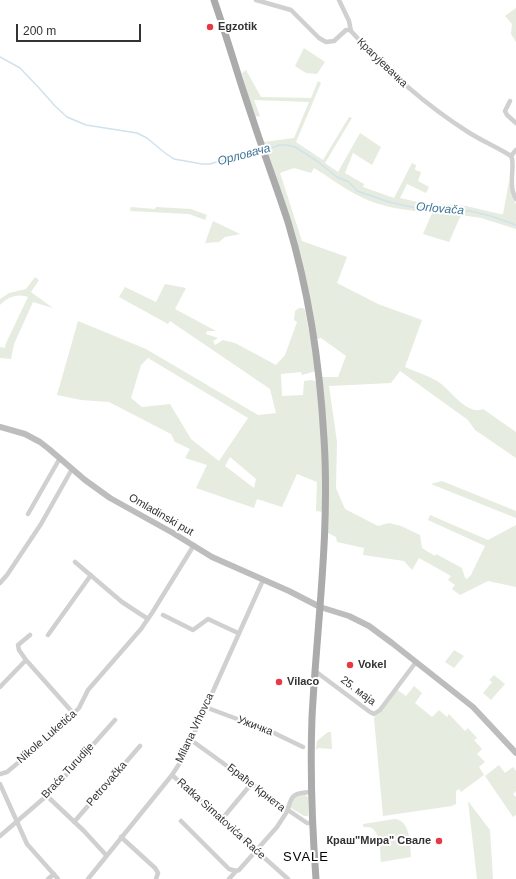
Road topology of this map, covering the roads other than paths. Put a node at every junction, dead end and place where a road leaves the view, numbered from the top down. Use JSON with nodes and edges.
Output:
{"nodes":[{"id":1,"x":214,"y":0,"type":"edge"},
{"id":2,"x":256,"y":0,"type":"edge"},
{"id":3,"x":338,"y":0,"type":"edge"},
{"id":4,"x":351,"y":31,"type":"junction"},
{"id":5,"x":510,"y":101,"type":"dead end"},
{"id":6,"x":516,"y":123,"type":"edge"},
{"id":7,"x":516,"y":150,"type":"edge"},
{"id":8,"x":511,"y":156,"type":"junction"},
{"id":9,"x":516,"y":200,"type":"edge"},
{"id":10,"x":0,"y":427,"type":"edge"},
{"id":11,"x":60,"y":458,"type":"junction"},
{"id":12,"x":72,"y":469,"type":"junction"},
{"id":13,"x":28,"y":514,"type":"dead end"},
{"id":14,"x":194,"y":545,"type":"junction"},
{"id":15,"x":75,"y":562,"type":"dead end"},
{"id":16,"x":91,"y":575,"type":"junction"},
{"id":17,"x":263,"y":580,"type":"junction"},
{"id":18,"x":0,"y":583,"type":"edge"},
{"id":19,"x":320,"y":607,"type":"junction"},
{"id":20,"x":163,"y":615,"type":"dead end"},
{"id":21,"x":148,"y":620,"type":"junction"},
{"id":22,"x":238,"y":633,"type":"junction"},
{"id":23,"x":30,"y":635,"type":"dead end"},
{"id":24,"x":48,"y":635,"type":"dead end"},
{"id":25,"x":26,"y":660,"type":"junction"},
{"id":26,"x":416,"y":662,"type":"junction"},
{"id":27,"x":315,"y":671,"type":"junction"},
{"id":28,"x":0,"y":687,"type":"edge"},
{"id":29,"x":205,"y":707,"type":"junction"},
{"id":30,"x":74,"y":714,"type":"junction"},
{"id":31,"x":114,"y":720,"type":"dead end"},
{"id":32,"x":191,"y":740,"type":"junction"},
{"id":33,"x":140,"y":746,"type":"dead end"},
{"id":34,"x":303,"y":747,"type":"dead end"},
{"id":35,"x":516,"y":753,"type":"edge"},
{"id":36,"x":0,"y":774,"type":"edge"},
{"id":37,"x":172,"y":775,"type":"junction"},
{"id":38,"x":252,"y":783,"type":"junction"},
{"id":39,"x":0,"y":784,"type":"edge"},
{"id":40,"x":312,"y":792,"type":"junction"},
{"id":41,"x":47,"y":796,"type":"junction"},
{"id":42,"x":288,"y":810,"type":"junction"},
{"id":43,"x":222,"y":820,"type":"junction"},
{"id":44,"x":181,"y":821,"type":"dead end"},
{"id":45,"x":16,"y":822,"type":"junction"},
{"id":46,"x":74,"y":822,"type":"junction"},
{"id":47,"x":313,"y":823,"type":"junction"},
{"id":48,"x":0,"y":836,"type":"edge"},
{"id":49,"x":121,"y":837,"type":"junction"},
{"id":50,"x":256,"y":851,"type":"junction"},
{"id":51,"x":106,"y":855,"type":"junction"},
{"id":52,"x":236,"y":871,"type":"junction"},
{"id":53,"x":54,"y":874,"type":"junction"},
{"id":54,"x":286,"y":878,"type":"edge"},
{"id":55,"x":48,"y":879,"type":"edge"},
{"id":56,"x":58,"y":879,"type":"edge"},
{"id":57,"x":88,"y":879,"type":"edge"},
{"id":58,"x":156,"y":879,"type":"edge"},
{"id":59,"x":229,"y":879,"type":"edge"},
{"id":60,"x":316,"y":879,"type":"edge"}],
"edges":[{"from":1,"to":19,"type":"main road"},
{"from":2,"to":4,"type":"street","name":"Крагујевачка"},
{"from":3,"to":4,"type":"street"},
{"from":4,"to":8,"type":"street","name":"Крагујевачка"},
{"from":5,"to":6,"type":"street"},
{"from":7,"to":8,"type":"street"},
{"from":8,"to":9,"type":"street"},
{"from":10,"to":11,"type":"street","name":"Omladinski put"},
{"from":11,"to":12,"type":"street","name":"Omladinski put"},
{"from":11,"to":13,"type":"street"},
{"from":12,"to":14,"type":"street","name":"Omladinski put"},
{"from":12,"to":18,"type":"street"},
{"from":14,"to":17,"type":"street","name":"Omladinski put"},
{"from":14,"to":21,"type":"street","name":"Nikole Luketića"},
{"from":15,"to":16,"type":"street"},
{"from":16,"to":21,"type":"street"},
{"from":16,"to":24,"type":"street"},
{"from":17,"to":19,"type":"street","name":"Omladinski put"},
{"from":17,"to":22,"type":"street","name":"Milana Vrhovca"},
{"from":19,"to":26,"type":"street"},
{"from":19,"to":27,"type":"main road"},
{"from":20,"to":22,"type":"street"},
{"from":21,"to":30,"type":"street","name":"Nikole Luketića"},
{"from":22,"to":29,"type":"street","name":"Milana Vrhovca"},
{"from":23,"to":25,"type":"street"},
{"from":25,"to":28,"type":"street"},
{"from":25,"to":30,"type":"street"},
{"from":26,"to":27,"type":"street","name":"25. маја"},
{"from":26,"to":35,"type":"street"},
{"from":27,"to":40,"type":"main road"},
{"from":29,"to":32,"type":"street","name":"Milana Vrhovca"},
{"from":29,"to":34,"type":"street","name":"Ужичка"},
{"from":30,"to":36,"type":"street","name":"Nikole Luketića"},
{"from":31,"to":41,"type":"street","name":"Braće Turudije"},
{"from":32,"to":37,"type":"street","name":"Milana Vrhovca"},
{"from":32,"to":38,"type":"street","name":"Браће Крнета"},
{"from":33,"to":46,"type":"street","name":"Petrovačka"},
{"from":37,"to":43,"type":"street","name":"Ratka Simatovića Raće"},
{"from":37,"to":49,"type":"street","name":"Milana Vrhovca"},
{"from":38,"to":42,"type":"street","name":"Браће Крнета"},
{"from":38,"to":43,"type":"street"},
{"from":39,"to":45,"type":"street"},
{"from":40,"to":42,"type":"street"},
{"from":40,"to":47,"type":"main road"},
{"from":41,"to":45,"type":"street","name":"Braće Turudije"},
{"from":41,"to":46,"type":"street"},
{"from":42,"to":47,"type":"street"},
{"from":42,"to":50,"type":"street","name":"Браће Крнета"},
{"from":43,"to":50,"type":"street","name":"Ratka Simatovića Raće"},
{"from":44,"to":52,"type":"street"},
{"from":45,"to":48,"type":"street","name":"Braće Turudije"},
{"from":45,"to":53,"type":"street"},
{"from":46,"to":51,"type":"street"},
{"from":47,"to":60,"type":"main road"},
{"from":49,"to":51,"type":"street","name":"Milana Vrhovca"},
{"from":49,"to":58,"type":"street"},
{"from":50,"to":52,"type":"street","name":"Браће Крнета"},
{"from":50,"to":54,"type":"street","name":"Ratka Simatovića Raće"},
{"from":51,"to":57,"type":"street","name":"Milana Vrhovca"},
{"from":52,"to":59,"type":"street","name":"Браће Крнета"},
{"from":53,"to":55,"type":"street"},
{"from":53,"to":56,"type":"street"}]}
